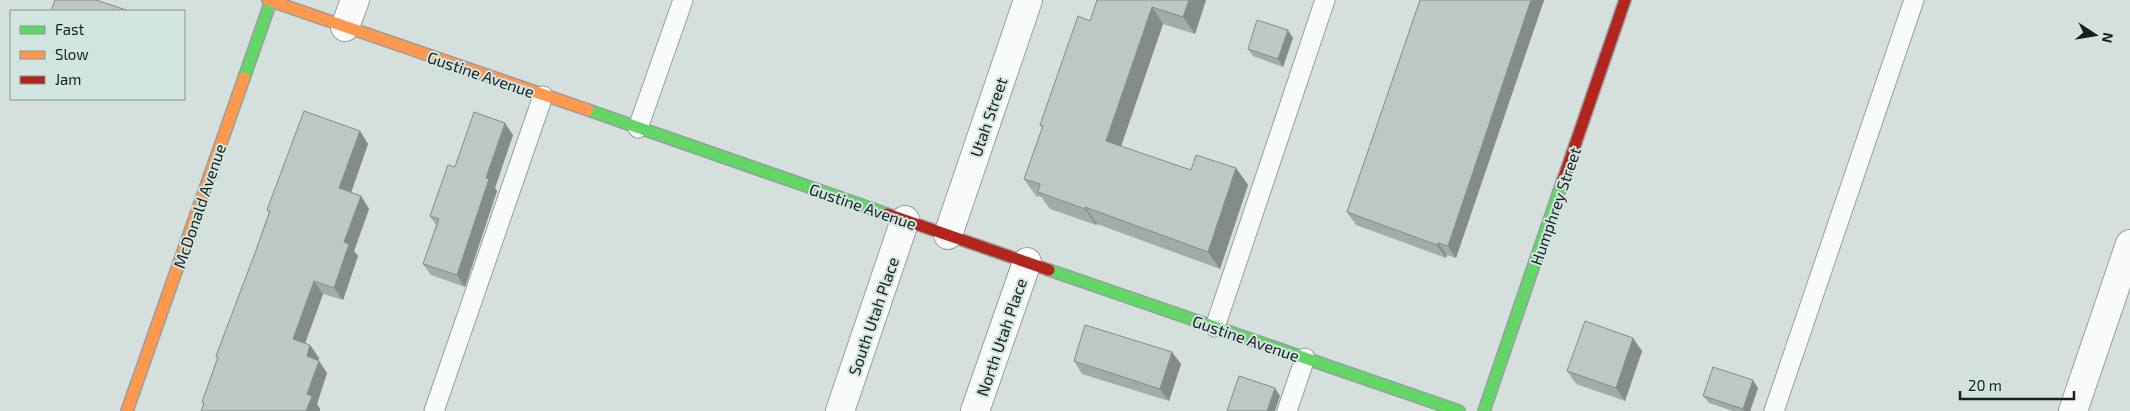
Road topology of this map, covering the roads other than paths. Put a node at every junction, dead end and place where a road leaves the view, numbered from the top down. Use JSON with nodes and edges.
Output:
{"nodes":[{"id":1,"x":355,"y":0,"type":"edge"},
{"id":2,"x":683,"y":0,"type":"edge"},
{"id":3,"x":1028,"y":0,"type":"edge"},
{"id":4,"x":1324,"y":0,"type":"edge"},
{"id":5,"x":1625,"y":0,"type":"edge"},
{"id":6,"x":1914,"y":0,"type":"edge"},
{"id":7,"x":270,"y":1,"type":"edge"},
{"id":8,"x":345,"y":27,"type":"junction"},
{"id":9,"x":543,"y":96,"type":"junction"},
{"id":10,"x":638,"y":128,"type":"junction"},
{"id":11,"x":905,"y":220,"type":"junction"},
{"id":12,"x":948,"y":235,"type":"junction"},
{"id":13,"x":2130,"y":244,"type":"edge"},
{"id":14,"x":1027,"y":262,"type":"junction"},
{"id":15,"x":1215,"y":327,"type":"junction"},
{"id":16,"x":1305,"y":358,"type":"junction"},
{"id":17,"x":127,"y":411,"type":"edge"},
{"id":18,"x":434,"y":411,"type":"edge"},
{"id":19,"x":840,"y":411,"type":"edge"},
{"id":20,"x":975,"y":411,"type":"edge"},
{"id":21,"x":1287,"y":411,"type":"edge"},
{"id":22,"x":1459,"y":411,"type":"edge"},
{"id":23,"x":1484,"y":411,"type":"edge"},
{"id":24,"x":1774,"y":411,"type":"edge"},
{"id":25,"x":2073,"y":411,"type":"edge"}],
"edges":[{"from":1,"to":8,"type":"street"},
{"from":2,"to":10,"type":"lane"},
{"from":3,"to":12,"type":"street","name":"Utah Street"},
{"from":4,"to":15,"type":"lane"},
{"from":5,"to":23,"type":"street","name":"Humphrey Street"},
{"from":6,"to":24,"type":"lane"},
{"from":7,"to":8,"type":"street","name":"Gustine Avenue"},
{"from":7,"to":17,"type":"street","name":"McDonald Avenue"},
{"from":8,"to":9,"type":"street","name":"Gustine Avenue"},
{"from":9,"to":10,"type":"street","name":"Gustine Avenue"},
{"from":9,"to":18,"type":"lane"},
{"from":10,"to":11,"type":"street","name":"Gustine Avenue"},
{"from":11,"to":12,"type":"street","name":"Gustine Avenue"},
{"from":11,"to":19,"type":"street","name":"South Utah Place"},
{"from":12,"to":14,"type":"street","name":"Gustine Avenue"},
{"from":13,"to":25,"type":"street"},
{"from":14,"to":15,"type":"street","name":"Gustine Avenue"},
{"from":14,"to":20,"type":"street","name":"North Utah Place"},
{"from":15,"to":16,"type":"street","name":"Gustine Avenue"},
{"from":16,"to":21,"type":"lane"},
{"from":16,"to":22,"type":"street","name":"Gustine Avenue"}]}
